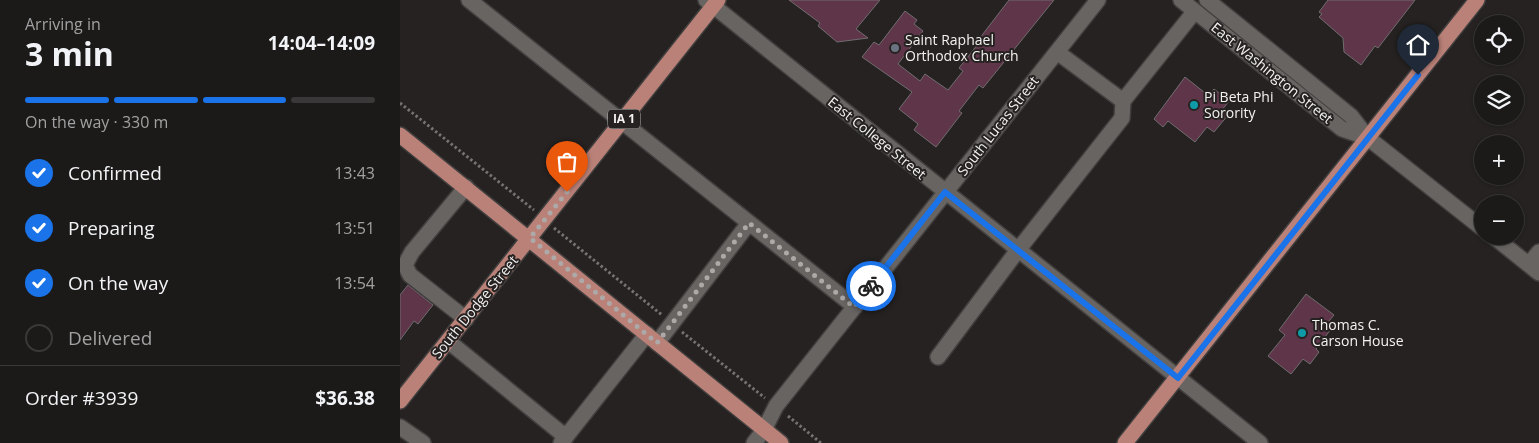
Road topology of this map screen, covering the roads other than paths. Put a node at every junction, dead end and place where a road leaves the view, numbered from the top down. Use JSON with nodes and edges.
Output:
{"nodes":[{"id":1,"x":469,"y":0,"type":"edge"},
{"id":2,"x":1098,"y":0,"type":"edge"},
{"id":3,"x":1181,"y":0,"type":"edge"},
{"id":4,"x":1206,"y":0,"type":"edge"},
{"id":5,"x":1477,"y":0,"type":"edge"},
{"id":6,"x":712,"y":2,"type":"edge"},
{"id":7,"x":1195,"y":12,"type":"junction"},
{"id":8,"x":1057,"y":52,"type":"junction"},
{"id":9,"x":1123,"y":101,"type":"junction"},
{"id":10,"x":622,"y":122,"type":"junction"},
{"id":11,"x":400,"y":135,"type":"edge"},
{"id":12,"x":1368,"y":138,"type":"junction"},
{"id":13,"x":466,"y":187,"type":"junction"},
{"id":14,"x":945,"y":192,"type":"junction"},
{"id":15,"x":1474,"y":222,"type":"edge"},
{"id":16,"x":749,"y":223,"type":"junction"},
{"id":17,"x":530,"y":238,"type":"junction"},
{"id":18,"x":1505,"y":245,"type":"edge"},
{"id":19,"x":1018,"y":250,"type":"junction"},
{"id":20,"x":1539,"y":252,"type":"edge"},
{"id":21,"x":1534,"y":268,"type":"edge"},
{"id":22,"x":854,"y":307,"type":"junction"},
{"id":23,"x":466,"y":319,"type":"junction"},
{"id":24,"x":652,"y":338,"type":"junction"},
{"id":25,"x":448,"y":341,"type":"junction"},
{"id":26,"x":938,"y":357,"type":"dead end"},
{"id":27,"x":1178,"y":378,"type":"junction"},
{"id":28,"x":400,"y":401,"type":"edge"},
{"id":29,"x":400,"y":427,"type":"edge"},
{"id":30,"x":764,"y":430,"type":"junction"},
{"id":31,"x":564,"y":440,"type":"edge"},
{"id":32,"x":422,"y":443,"type":"edge"},
{"id":33,"x":754,"y":443,"type":"edge"},
{"id":34,"x":781,"y":443,"type":"edge"},
{"id":35,"x":1126,"y":443,"type":"edge"},
{"id":36,"x":1260,"y":443,"type":"edge"}],
"edges":[{"from":1,"to":10,"type":"street"},
{"from":2,"to":8,"type":"street","name":"South Lucas Street"},
{"from":3,"to":7,"type":"street","name":"East Washington Street"},
{"from":4,"to":12,"type":"street","name":"East Washington Street"},
{"from":5,"to":12,"type":"main road"},
{"from":6,"to":10,"type":"main road","name":"South Dodge Street","number":"IA 1"},
{"from":6,"to":14,"type":"street","name":"East College Street"},
{"from":7,"to":9,"type":"street"},
{"from":7,"to":12,"type":"street","name":"East Washington Street"},
{"from":8,"to":9,"type":"street"},
{"from":8,"to":14,"type":"street","name":"South Lucas Street"},
{"from":9,"to":19,"type":"street"},
{"from":10,"to":16,"type":"street"},
{"from":10,"to":17,"type":"main road","name":"South Dodge Street","number":"IA 1"},
{"from":11,"to":13,"type":"main road"},
{"from":12,"to":15,"type":"street","name":"East Washington Street"},
{"from":12,"to":27,"type":"main road"},
{"from":13,"to":17,"type":"main road"},
{"from":13,"to":23,"type":"street"},
{"from":14,"to":19,"type":"street","name":"East College Street"},
{"from":14,"to":22,"type":"street","name":"South Lucas Street"},
{"from":16,"to":22,"type":"street"},
{"from":16,"to":24,"type":"street"},
{"from":17,"to":23,"type":"main road","name":"South Dodge Street"},
{"from":17,"to":24,"type":"main road"},
{"from":18,"to":21,"type":"street"},
{"from":19,"to":26,"type":"street"},
{"from":19,"to":27,"type":"street","name":"East College Street"},
{"from":20,"to":21,"type":"street"},
{"from":22,"to":30,"type":"street","name":"South Lucas Street"},
{"from":23,"to":25,"type":"main road","name":"South Dodge Street"},
{"from":24,"to":30,"type":"main road"},
{"from":24,"to":31,"type":"street"},
{"from":25,"to":28,"type":"main road","name":"South Dodge Street"},
{"from":25,"to":31,"type":"street"},
{"from":27,"to":35,"type":"main road"},
{"from":27,"to":36,"type":"street","name":"East College Street"},
{"from":29,"to":32,"type":"street"},
{"from":30,"to":33,"type":"street","name":"South Lucas Street"},
{"from":30,"to":34,"type":"main road"}]}
